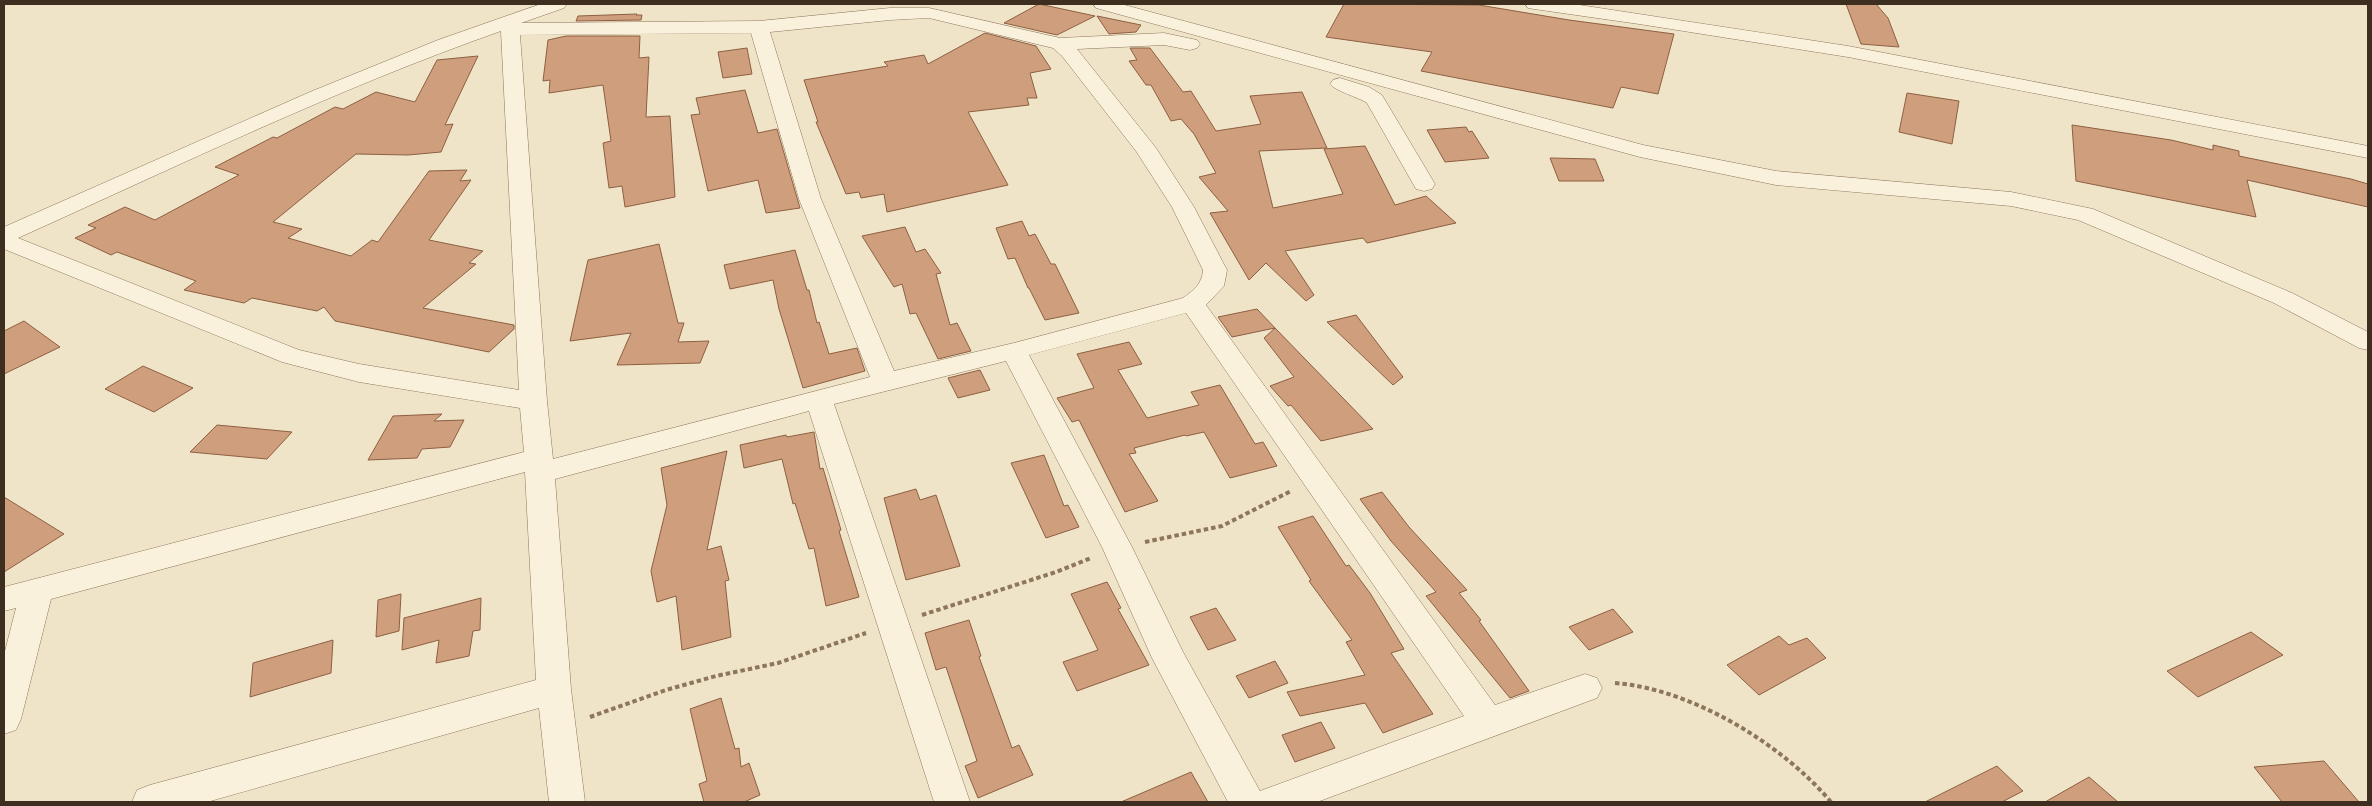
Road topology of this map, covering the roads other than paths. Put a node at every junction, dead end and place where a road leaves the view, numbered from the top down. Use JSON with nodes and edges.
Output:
{"nodes":[{"id":1,"x":558,"y":4,"type":"edge"},
{"id":2,"x":1102,"y":4,"type":"edge"},
{"id":3,"x":1544,"y":4,"type":"edge"},
{"id":4,"x":509,"y":26,"type":"junction"},
{"id":5,"x":759,"y":27,"type":"junction"},
{"id":6,"x":1060,"y":44,"type":"junction"},
{"id":7,"x":2368,"y":152,"type":"edge"},
{"id":8,"x":1424,"y":184,"type":"dead end"},
{"id":9,"x":4,"y":236,"type":"edge"},
{"id":10,"x":4,"y":241,"type":"edge"},
{"id":11,"x":1192,"y":303,"type":"junction"},
{"id":12,"x":2368,"y":342,"type":"edge"},
{"id":13,"x":1014,"y":351,"type":"junction"},
{"id":14,"x":885,"y":382,"type":"junction"},
{"id":15,"x":819,"y":400,"type":"junction"},
{"id":16,"x":533,"y":401,"type":"junction"},
{"id":17,"x":540,"y":466,"type":"junction"},
{"id":18,"x":37,"y":590,"type":"junction"},
{"id":19,"x":4,"y":599,"type":"edge"},
{"id":20,"x":1585,"y":688,"type":"road end"},
{"id":21,"x":554,"y":689,"type":"junction"},
{"id":22,"x":4,"y":719,"type":"edge"},
{"id":23,"x":1488,"y":722,"type":"junction"},
{"id":24,"x":150,"y":802,"type":"edge"},
{"id":25,"x":567,"y":802,"type":"edge"},
{"id":26,"x":952,"y":802,"type":"edge"},
{"id":27,"x":1247,"y":802,"type":"edge"},
{"id":28,"x":1274,"y":802,"type":"edge"}],
"edges":[{"from":1,"to":4,"type":"street"},
{"from":2,"to":12,"type":"street"},
{"from":3,"to":7,"type":"street"},
{"from":4,"to":5,"type":"street"},
{"from":4,"to":9,"type":"street"},
{"from":4,"to":16,"type":"street"},
{"from":5,"to":6,"type":"street"},
{"from":5,"to":14,"type":"street"},
{"from":6,"to":8,"type":"street"},
{"from":6,"to":11,"type":"street"},
{"from":10,"to":16,"type":"street"},
{"from":11,"to":13,"type":"street"},
{"from":11,"to":23,"type":"street"},
{"from":13,"to":14,"type":"street"},
{"from":13,"to":27,"type":"street"},
{"from":14,"to":15,"type":"street"},
{"from":15,"to":17,"type":"street"},
{"from":15,"to":26,"type":"street"},
{"from":16,"to":17,"type":"street"},
{"from":17,"to":18,"type":"street"},
{"from":17,"to":21,"type":"street"},
{"from":18,"to":19,"type":"street"},
{"from":18,"to":22,"type":"street"},
{"from":20,"to":23,"type":"street"},
{"from":21,"to":24,"type":"street"},
{"from":21,"to":25,"type":"street"},
{"from":23,"to":28,"type":"street"}]}
